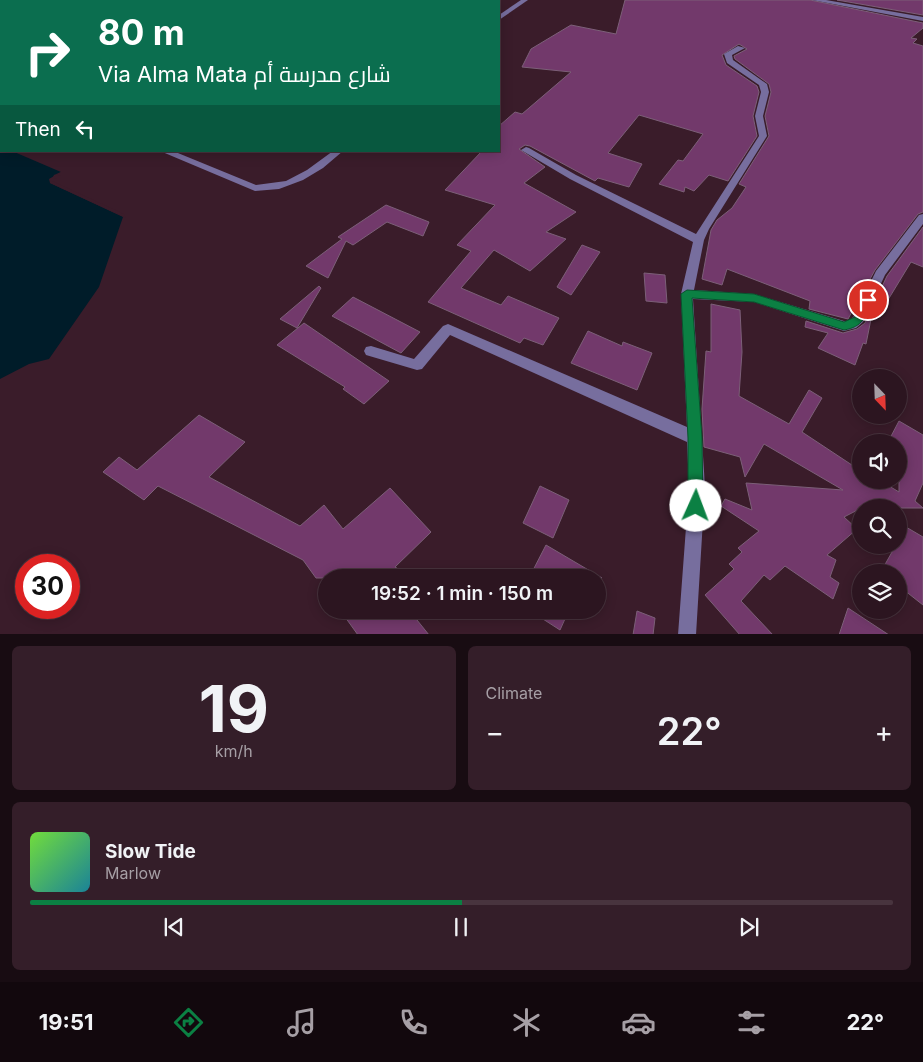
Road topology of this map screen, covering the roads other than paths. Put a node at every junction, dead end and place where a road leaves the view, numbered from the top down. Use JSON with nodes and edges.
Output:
{"nodes":[{"id":1,"x":525,"y":0,"type":"edge"},
{"id":2,"x":815,"y":0,"type":"edge"},
{"id":3,"x":500,"y":17,"type":"edge"},
{"id":4,"x":923,"y":19,"type":"edge"},
{"id":5,"x":741,"y":48,"type":"dead end"},
{"id":6,"x":526,"y":150,"type":"dead end"},
{"id":7,"x":166,"y":152,"type":"edge"},
{"id":8,"x":338,"y":152,"type":"edge"},
{"id":9,"x":923,"y":217,"type":"edge"},
{"id":10,"x":699,"y":240,"type":"junction"},
{"id":11,"x":687,"y":294,"type":"junction"},
{"id":12,"x":371,"y":351,"type":"dead end"},
{"id":13,"x":695,"y":438,"type":"junction"},
{"id":14,"x":687,"y":634,"type":"edge"}],
"edges":[{"from":1,"to":3,"type":"street"},
{"from":2,"to":4,"type":"street"},
{"from":5,"to":10,"type":"street"},
{"from":6,"to":10,"type":"street"},
{"from":7,"to":8,"type":"street"},
{"from":9,"to":11,"type":"street"},
{"from":10,"to":11,"type":"street"},
{"from":11,"to":13,"type":"street"},
{"from":12,"to":13,"type":"street"},
{"from":13,"to":14,"type":"street"}]}
